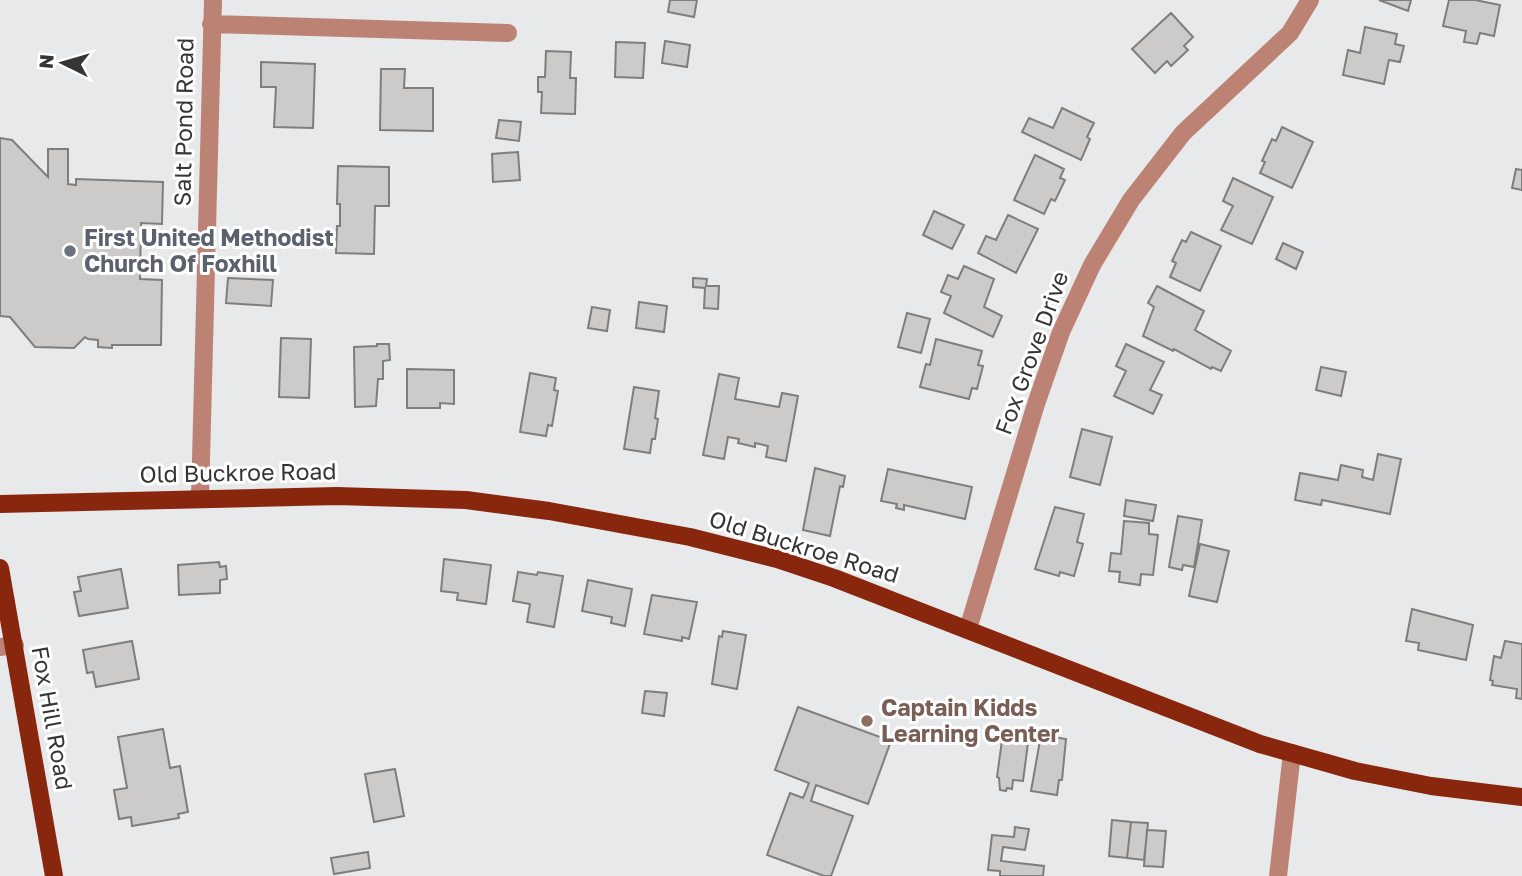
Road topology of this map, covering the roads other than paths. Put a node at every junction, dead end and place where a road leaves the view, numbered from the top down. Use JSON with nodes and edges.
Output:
{"nodes":[{"id":1,"x":213,"y":0,"type":"edge"},
{"id":2,"x":1310,"y":0,"type":"edge"},
{"id":3,"x":211,"y":24,"type":"junction"},
{"id":4,"x":508,"y":33,"type":"dead end"},
{"id":5,"x":200,"y":498,"type":"junction"},
{"id":6,"x":0,"y":504,"type":"edge"},
{"id":7,"x":0,"y":568,"type":"edge"},
{"id":8,"x":968,"y":629,"type":"junction"},
{"id":9,"x":7,"y":646,"type":"edge"},
{"id":10,"x":1292,"y":753,"type":"junction"},
{"id":11,"x":1522,"y":797,"type":"edge"},
{"id":12,"x":54,"y":876,"type":"edge"},
{"id":13,"x":1278,"y":876,"type":"edge"}],
"edges":[{"from":1,"to":3,"type":"street","name":"Salt Pond Road"},
{"from":2,"to":8,"type":"street","name":"Fox Grove Drive"},
{"from":3,"to":4,"type":"street"},
{"from":3,"to":5,"type":"street","name":"Salt Pond Road"},
{"from":5,"to":6,"type":"main road","name":"Old Buckroe Road"},
{"from":5,"to":8,"type":"main road","name":"Old Buckroe Road"},
{"from":7,"to":9,"type":"main road","name":"Fox Hill Road"},
{"from":8,"to":10,"type":"main road","name":"Old Buckroe Road"},
{"from":9,"to":12,"type":"main road","name":"Fox Hill Road"},
{"from":10,"to":11,"type":"main road","name":"Old Buckroe Road"},
{"from":10,"to":13,"type":"street"}]}
